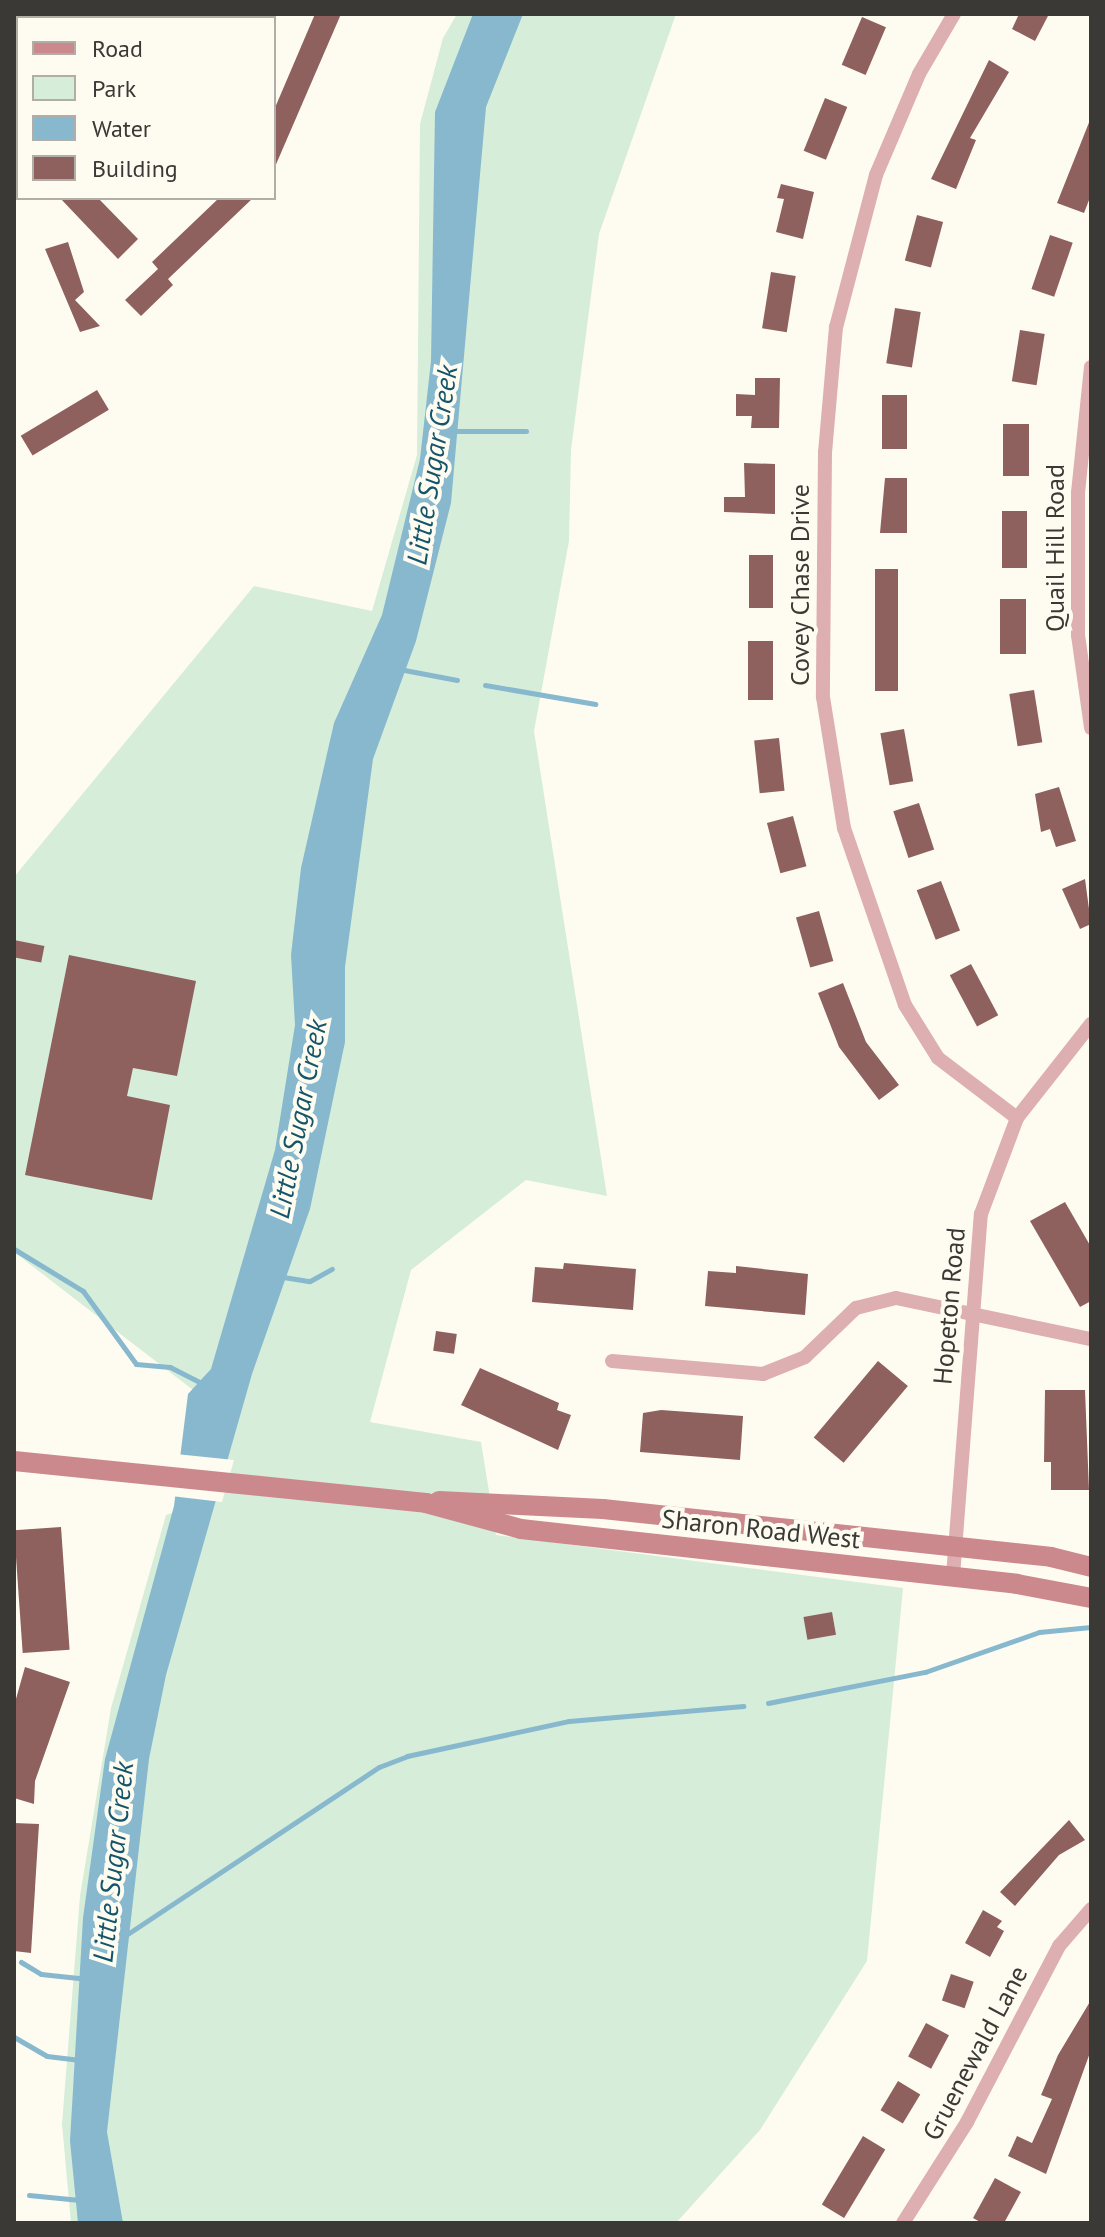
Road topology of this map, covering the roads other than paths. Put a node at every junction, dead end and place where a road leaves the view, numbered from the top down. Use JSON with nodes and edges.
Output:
{"nodes":[{"id":1,"x":954,"y":14,"type":"edge"},
{"id":2,"x":1091,"y":367,"type":"edge"},
{"id":3,"x":1091,"y":728,"type":"edge"},
{"id":4,"x":1091,"y":1024,"type":"edge"},
{"id":5,"x":1017,"y":1118,"type":"junction"},
{"id":6,"x":969,"y":1311,"type":"junction"},
{"id":7,"x":1091,"y":1339,"type":"edge"},
{"id":8,"x":612,"y":1361,"type":"dead end"},
{"id":9,"x":14,"y":1461,"type":"edge"},
{"id":10,"x":426,"y":1503,"type":"junction"},
{"id":11,"x":957,"y":1547,"type":"junction"},
{"id":12,"x":1091,"y":1567,"type":"edge"},
{"id":13,"x":953,"y":1576,"type":"junction"},
{"id":14,"x":1091,"y":1598,"type":"edge"},
{"id":15,"x":1091,"y":1909,"type":"edge"},
{"id":16,"x":903,"y":2223,"type":"edge"}],
"edges":[{"from":1,"to":5,"type":"street","name":"Covey Chase Drive"},
{"from":2,"to":3,"type":"street","name":"Quail Hill Road"},
{"from":4,"to":5,"type":"street","name":"Hopeton Road"},
{"from":5,"to":6,"type":"street","name":"Hopeton Road"},
{"from":6,"to":7,"type":"street"},
{"from":6,"to":8,"type":"street"},
{"from":6,"to":11,"type":"street","name":"Hopeton Road"},
{"from":9,"to":10,"type":"main road","name":"Sharon Road West"},
{"from":10,"to":11,"type":"main road","name":"Sharon Road West"},
{"from":10,"to":13,"type":"main road","name":"Sharon Road West"},
{"from":11,"to":12,"type":"main road","name":"Sharon Road West"},
{"from":11,"to":13,"type":"street","name":"Hopeton Road"},
{"from":13,"to":14,"type":"main road","name":"Sharon Road West"},
{"from":15,"to":16,"type":"street","name":"Gruenewald Lane"}]}
